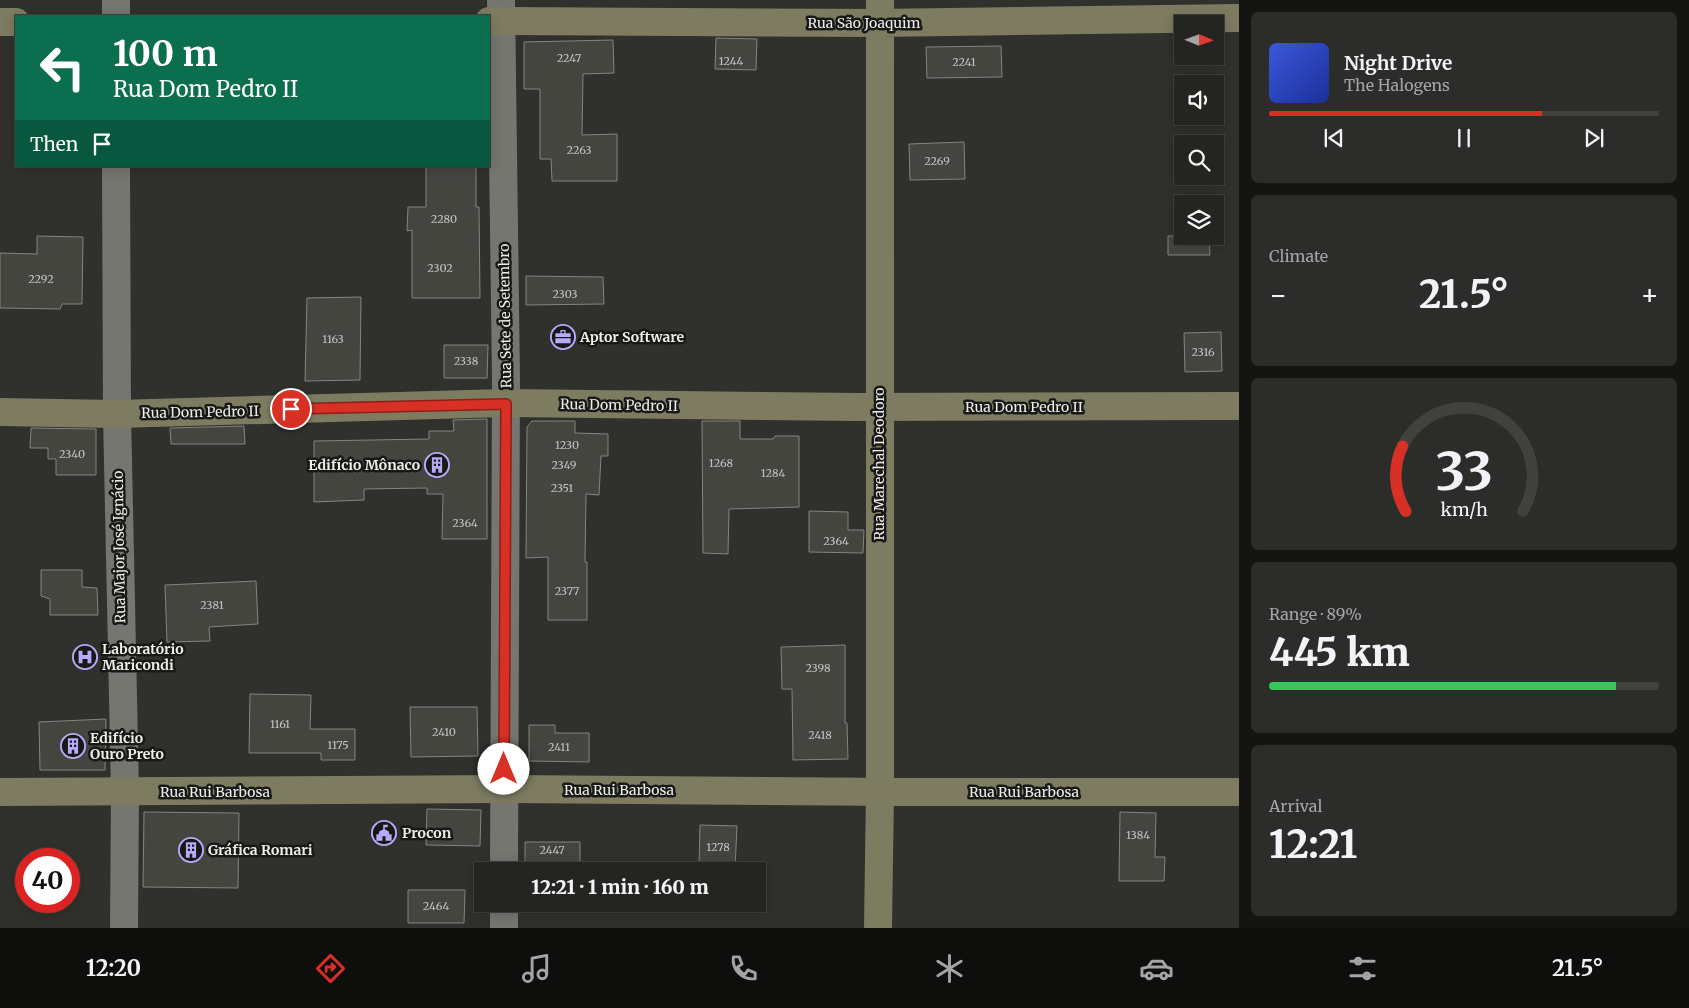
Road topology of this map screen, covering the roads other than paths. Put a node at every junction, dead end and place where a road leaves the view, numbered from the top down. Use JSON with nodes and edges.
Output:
{"nodes":[{"id":1,"x":116,"y":0,"type":"edge"},
{"id":2,"x":880,"y":12,"type":"edge"},
{"id":3,"x":497,"y":14,"type":"edge"},
{"id":4,"x":116,"y":15,"type":"edge"},
{"id":5,"x":1239,"y":18,"type":"edge"},
{"id":6,"x":0,"y":22,"type":"edge"},
{"id":7,"x":15,"y":22,"type":"edge"},
{"id":8,"x":116,"y":167,"type":"edge"},
{"id":9,"x":506,"y":404,"type":"junction"},
{"id":10,"x":1239,"y":406,"type":"edge"},
{"id":11,"x":879,"y":407,"type":"junction"},
{"id":12,"x":0,"y":412,"type":"edge"},
{"id":13,"x":117,"y":414,"type":"junction"},
{"id":14,"x":504,"y":789,"type":"junction"},
{"id":15,"x":0,"y":792,"type":"edge"},
{"id":16,"x":125,"y":792,"type":"junction"},
{"id":17,"x":880,"y":792,"type":"junction"},
{"id":18,"x":1239,"y":792,"type":"edge"},
{"id":19,"x":504,"y":862,"type":"edge"},
{"id":20,"x":504,"y":912,"type":"edge"},
{"id":21,"x":124,"y":928,"type":"edge"},
{"id":22,"x":504,"y":928,"type":"edge"},
{"id":23,"x":878,"y":928,"type":"edge"}],
"edges":[{"from":1,"to":4,"type":"street"},
{"from":2,"to":3,"type":"main road","name":"Rua São Joaquim"},
{"from":2,"to":5,"type":"main road","name":"Rua São Joaquim"},
{"from":2,"to":11,"type":"main road","name":"Rua Marechal Deodoro"},
{"from":3,"to":9,"type":"street","name":"Rua Sete de Setembro"},
{"from":6,"to":7,"type":"main road"},
{"from":8,"to":13,"type":"street","name":"Rua Major José Ignácio"},
{"from":9,"to":11,"type":"main road","name":"Rua Dom Pedro II"},
{"from":9,"to":13,"type":"main road","name":"Rua Dom Pedro II"},
{"from":9,"to":14,"type":"street","name":"Rua Sete de Setembro"},
{"from":10,"to":11,"type":"main road","name":"Rua Dom Pedro II"},
{"from":11,"to":17,"type":"main road","name":"Rua Marechal Deodoro"},
{"from":12,"to":13,"type":"main road","name":"Rua Dom Pedro II"},
{"from":13,"to":16,"type":"street","name":"Rua Major José Ignácio"},
{"from":14,"to":16,"type":"main road","name":"Rua Rui Barbosa"},
{"from":14,"to":17,"type":"main road","name":"Rua Rui Barbosa"},
{"from":14,"to":19,"type":"street","name":"Rua Sete de Setembro"},
{"from":15,"to":16,"type":"main road","name":"Rua Rui Barbosa"},
{"from":16,"to":21,"type":"street","name":"Rua Major José Ignácio"},
{"from":17,"to":18,"type":"main road","name":"Rua Rui Barbosa"},
{"from":17,"to":23,"type":"main road","name":"Rua Marechal Deodoro"},
{"from":20,"to":22,"type":"street"}]}
